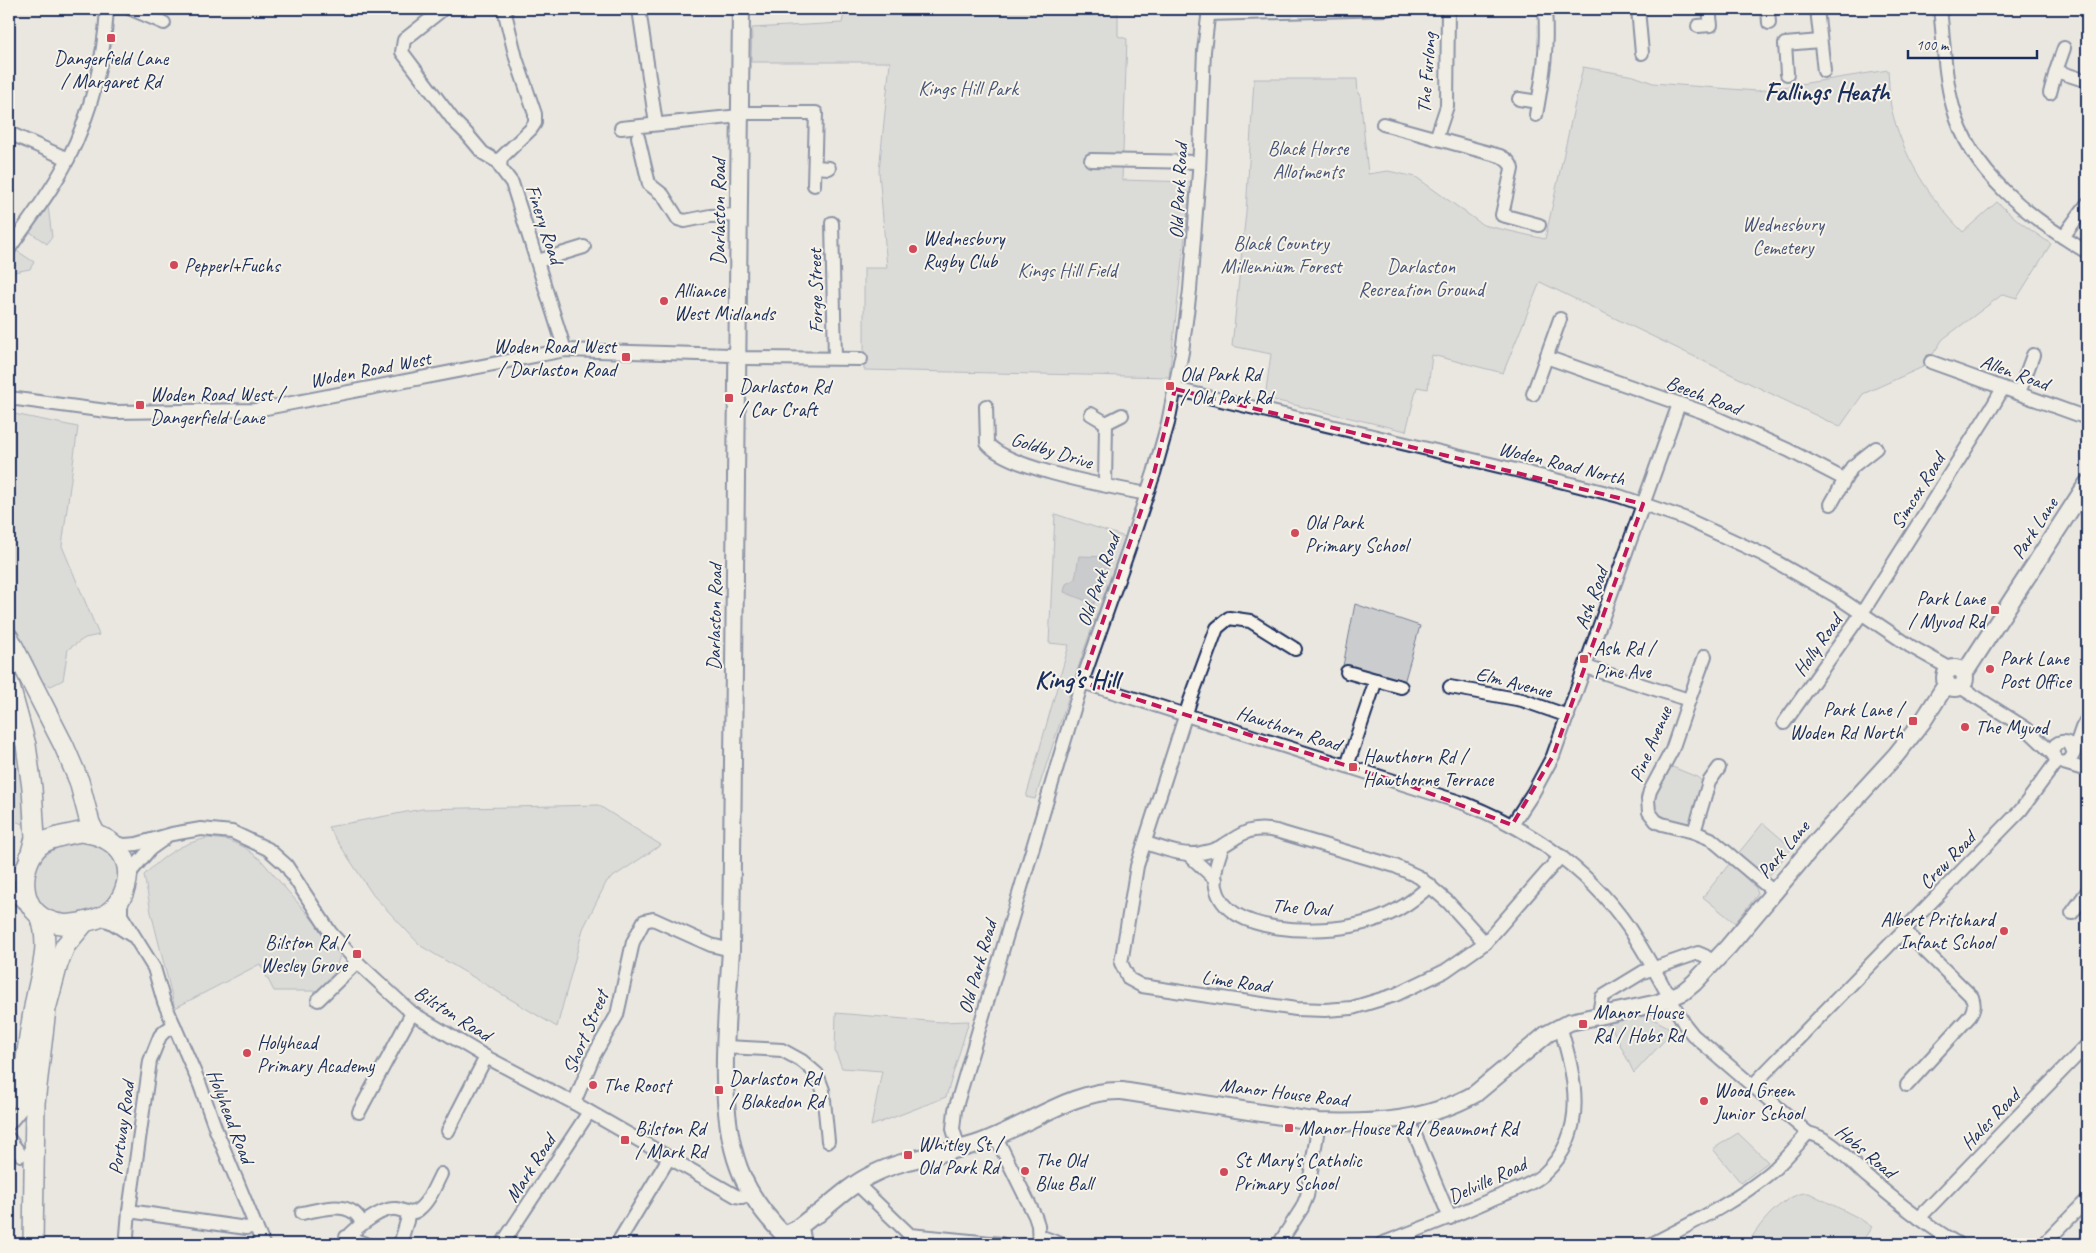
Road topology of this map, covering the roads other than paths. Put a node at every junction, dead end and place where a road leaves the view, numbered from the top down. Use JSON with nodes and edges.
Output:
{"nodes":[{"id":1,"x":107,"y":9,"type":"edge"},
{"id":2,"x":131,"y":9,"type":"edge"},
{"id":3,"x":444,"y":9,"type":"edge"},
{"id":4,"x":504,"y":9,"type":"edge"},
{"id":5,"x":639,"y":9,"type":"edge"},
{"id":6,"x":741,"y":9,"type":"edge"},
{"id":7,"x":1388,"y":9,"type":"edge"},
{"id":8,"x":1448,"y":9,"type":"edge"},
{"id":9,"x":1545,"y":9,"type":"edge"},
{"id":10,"x":1638,"y":9,"type":"edge"},
{"id":11,"x":1708,"y":9,"type":"edge"},
{"id":12,"x":1768,"y":9,"type":"edge"},
{"id":13,"x":1817,"y":9,"type":"edge"},
{"id":14,"x":1940,"y":9,"type":"edge"},
{"id":15,"x":1209,"y":12,"type":"edge"},
{"id":16,"x":164,"y":22,"type":"dead end"},
{"id":17,"x":1769,"y":23,"type":"dead end"},
{"id":18,"x":1698,"y":26,"type":"dead end"},
{"id":19,"x":1820,"y":41,"type":"junction"},
{"id":20,"x":2064,"y":48,"type":"dead end"},
{"id":21,"x":1642,"y":53,"type":"dead end"},
{"id":22,"x":1824,"y":70,"type":"dead end"},
{"id":23,"x":2056,"y":71,"type":"junction"},
{"id":24,"x":1787,"y":74,"type":"dead end"},
{"id":25,"x":2087,"y":81,"type":"edge"},
{"id":26,"x":2050,"y":93,"type":"dead end"},
{"id":27,"x":1519,"y":98,"type":"dead end"},
{"id":28,"x":740,"y":116,"type":"junction"},
{"id":29,"x":656,"y":124,"type":"junction"},
{"id":30,"x":1383,"y":124,"type":"dead end"},
{"id":31,"x":621,"y":128,"type":"dead end"},
{"id":32,"x":9,"y":133,"type":"edge"},
{"id":33,"x":638,"y":137,"type":"dead end"},
{"id":34,"x":1436,"y":138,"type":"junction"},
{"id":35,"x":68,"y":159,"type":"junction"},
{"id":36,"x":1091,"y":160,"type":"dead end"},
{"id":37,"x":1199,"y":162,"type":"junction"},
{"id":38,"x":500,"y":163,"type":"junction"},
{"id":39,"x":815,"y":167,"type":"junction"},
{"id":40,"x":829,"y":168,"type":"dead end"},
{"id":41,"x":814,"y":186,"type":"dead end"},
{"id":42,"x":2087,"y":204,"type":"edge"},
{"id":43,"x":740,"y":215,"type":"junction"},
{"id":44,"x":832,"y":223,"type":"dead end"},
{"id":45,"x":1539,"y":225,"type":"dead end"},
{"id":46,"x":2063,"y":237,"type":"junction"},
{"id":47,"x":584,"y":247,"type":"dead end"},
{"id":48,"x":9,"y":249,"type":"edge"},
{"id":49,"x":2087,"y":252,"type":"edge"},
{"id":50,"x":538,"y":261,"type":"junction"},
{"id":51,"x":1560,"y":320,"type":"dead end"},
{"id":52,"x":565,"y":350,"type":"junction"},
{"id":53,"x":2033,"y":355,"type":"dead end"},
{"id":54,"x":738,"y":357,"type":"junction"},
{"id":55,"x":1546,"y":357,"type":"junction"},
{"id":56,"x":835,"y":358,"type":"junction"},
{"id":57,"x":861,"y":359,"type":"dead end"},
{"id":58,"x":1931,"y":362,"type":"dead end"},
{"id":59,"x":2003,"y":388,"type":"junction"},
{"id":60,"x":1176,"y":389,"type":"junction"},
{"id":61,"x":2019,"y":393,"type":"junction"},
{"id":62,"x":1533,"y":394,"type":"dead end"},
{"id":63,"x":9,"y":398,"type":"edge"},
{"id":64,"x":1679,"y":404,"type":"junction"},
{"id":65,"x":986,"y":406,"type":"dead end"},
{"id":66,"x":1092,"y":414,"type":"dead end"},
{"id":67,"x":1122,"y":415,"type":"dead end"},
{"id":68,"x":2087,"y":418,"type":"edge"},
{"id":69,"x":1106,"y":423,"type":"junction"},
{"id":70,"x":1876,"y":448,"type":"dead end"},
{"id":71,"x":1844,"y":479,"type":"junction"},
{"id":72,"x":2087,"y":484,"type":"edge"},
{"id":73,"x":1105,"y":485,"type":"junction"},
{"id":74,"x":1147,"y":494,"type":"junction"},
{"id":75,"x":1643,"y":504,"type":"junction"},
{"id":76,"x":1831,"y":504,"type":"dead end"},
{"id":77,"x":1862,"y":613,"type":"junction"},
{"id":78,"x":9,"y":638,"type":"edge"},
{"id":79,"x":1295,"y":649,"type":"dead end"},
{"id":80,"x":1705,"y":656,"type":"dead end"},
{"id":81,"x":1586,"y":667,"type":"junction"},
{"id":82,"x":1347,"y":672,"type":"dead end"},
{"id":83,"x":1956,"y":678,"type":"junction"},
{"id":84,"x":1376,"y":680,"type":"junction"},
{"id":85,"x":1082,"y":682,"type":"junction"},
{"id":86,"x":9,"y":683,"type":"edge"},
{"id":87,"x":1401,"y":687,"type":"dead end"},
{"id":88,"x":1450,"y":687,"type":"dead end"},
{"id":89,"x":1689,"y":700,"type":"junction"},
{"id":90,"x":1186,"y":714,"type":"junction"},
{"id":91,"x":1568,"y":716,"type":"junction"},
{"id":92,"x":1784,"y":723,"type":"dead end"},
{"id":93,"x":2084,"y":724,"type":"edge"},
{"id":94,"x":2063,"y":752,"type":"junction"},
{"id":95,"x":1347,"y":766,"type":"junction"},
{"id":96,"x":1719,"y":768,"type":"dead end"},
{"id":97,"x":2086,"y":769,"type":"edge"},
{"id":98,"x":1512,"y":825,"type":"junction"},
{"id":99,"x":1694,"y":832,"type":"junction"},
{"id":100,"x":172,"y":834,"type":"junction"},
{"id":101,"x":103,"y":838,"type":"junction"},
{"id":102,"x":1145,"y":843,"type":"junction"},
{"id":103,"x":1223,"y":845,"type":"junction"},
{"id":104,"x":1188,"y":854,"type":"junction"},
{"id":105,"x":1561,"y":856,"type":"junction"},
{"id":106,"x":28,"y":860,"type":"junction"},
{"id":107,"x":129,"y":874,"type":"junction"},
{"id":108,"x":9,"y":875,"type":"edge"},
{"id":109,"x":1216,"y":880,"type":"junction"},
{"id":110,"x":1430,"y":885,"type":"junction"},
{"id":111,"x":9,"y":892,"type":"edge"},
{"id":112,"x":1774,"y":892,"type":"junction"},
{"id":113,"x":2087,"y":892,"type":"edge"},
{"id":114,"x":121,"y":899,"type":"junction"},
{"id":115,"x":37,"y":913,"type":"junction"},
{"id":116,"x":2072,"y":913,"type":"dead end"},
{"id":117,"x":91,"y":920,"type":"junction"},
{"id":118,"x":1905,"y":931,"type":"junction"},
{"id":119,"x":1485,"y":943,"type":"junction"},
{"id":120,"x":140,"y":944,"type":"junction"},
{"id":121,"x":731,"y":950,"type":"junction"},
{"id":122,"x":357,"y":962,"type":"junction"},
{"id":123,"x":1714,"y":963,"type":"junction"},
{"id":124,"x":1653,"y":969,"type":"junction"},
{"id":125,"x":1670,"y":999,"type":"junction"},
{"id":126,"x":318,"y":1000,"type":"dead end"},
{"id":127,"x":412,"y":1012,"type":"junction"},
{"id":128,"x":1603,"y":1015,"type":"junction"},
{"id":129,"x":174,"y":1025,"type":"junction"},
{"id":130,"x":1560,"y":1026,"type":"junction"},
{"id":131,"x":2087,"y":1045,"type":"edge"},
{"id":132,"x":726,"y":1047,"type":"junction"},
{"id":133,"x":486,"y":1057,"type":"junction"},
{"id":134,"x":1907,"y":1084,"type":"dead end"},
{"id":135,"x":1752,"y":1086,"type":"junction"},
{"id":136,"x":574,"y":1103,"type":"junction"},
{"id":137,"x":22,"y":1108,"type":"junction"},
{"id":138,"x":359,"y":1112,"type":"dead end"},
{"id":139,"x":589,"y":1112,"type":"junction"},
{"id":140,"x":1408,"y":1118,"type":"junction"},
{"id":141,"x":1319,"y":1122,"type":"junction"},
{"id":142,"x":9,"y":1124,"type":"edge"},
{"id":143,"x":448,"y":1130,"type":"dead end"},
{"id":144,"x":1808,"y":1132,"type":"junction"},
{"id":145,"x":996,"y":1137,"type":"junction"},
{"id":146,"x":9,"y":1140,"type":"edge"},
{"id":147,"x":828,"y":1141,"type":"dead end"},
{"id":148,"x":959,"y":1149,"type":"junction"},
{"id":149,"x":20,"y":1155,"type":"junction"},
{"id":150,"x":669,"y":1158,"type":"junction"},
{"id":151,"x":441,"y":1174,"type":"dead end"},
{"id":152,"x":856,"y":1182,"type":"junction"},
{"id":153,"x":752,"y":1194,"type":"junction"},
{"id":154,"x":2087,"y":1200,"type":"edge"},
{"id":155,"x":129,"y":1211,"type":"junction"},
{"id":156,"x":302,"y":1213,"type":"dead end"},
{"id":157,"x":408,"y":1213,"type":"junction"},
{"id":158,"x":1450,"y":1218,"type":"junction"},
{"id":159,"x":1919,"y":1218,"type":"junction"},
{"id":160,"x":364,"y":1224,"type":"junction"},
{"id":161,"x":256,"y":1226,"type":"junction"},
{"id":162,"x":795,"y":1239,"type":"edge"},
{"id":163,"x":1039,"y":1240,"type":"edge"},
{"id":164,"x":344,"y":1241,"type":"edge"},
{"id":165,"x":1944,"y":1241,"type":"edge"},
{"id":166,"x":22,"y":1244,"type":"edge"},
{"id":167,"x":33,"y":1244,"type":"edge"},
{"id":168,"x":128,"y":1244,"type":"edge"},
{"id":169,"x":263,"y":1244,"type":"edge"},
{"id":170,"x":366,"y":1244,"type":"edge"},
{"id":171,"x":400,"y":1244,"type":"edge"},
{"id":172,"x":502,"y":1244,"type":"edge"},
{"id":173,"x":617,"y":1244,"type":"edge"},
{"id":174,"x":1001,"y":1244,"type":"edge"},
{"id":175,"x":1061,"y":1244,"type":"edge"},
{"id":176,"x":1279,"y":1244,"type":"edge"},
{"id":177,"x":1381,"y":1244,"type":"edge"},
{"id":178,"x":1652,"y":1244,"type":"edge"},
{"id":179,"x":1958,"y":1244,"type":"edge"},
{"id":180,"x":2044,"y":1244,"type":"edge"}],
"edges":[{"from":1,"to":35,"type":"street"},
{"from":2,"to":16,"type":"street"},
{"from":3,"to":38,"type":"street"},
{"from":4,"to":38,"type":"street"},
{"from":5,"to":29,"type":"street"},
{"from":6,"to":28,"type":"main road","name":"Darlaston Road"},
{"from":7,"to":15,"type":"street"},
{"from":8,"to":34,"type":"street","name":"The Furlong"},
{"from":9,"to":27,"type":"street"},
{"from":10,"to":21,"type":"street"},
{"from":11,"to":18,"type":"street"},
{"from":12,"to":17,"type":"street"},
{"from":13,"to":19,"type":"street"},
{"from":14,"to":46,"type":"street"},
{"from":15,"to":37,"type":"street","name":"Old Park Road"},
{"from":19,"to":22,"type":"street"},
{"from":19,"to":24,"type":"street"},
{"from":20,"to":23,"type":"street"},
{"from":23,"to":25,"type":"street"},
{"from":23,"to":26,"type":"street"},
{"from":28,"to":29,"type":"street"},
{"from":28,"to":39,"type":"street"},
{"from":28,"to":43,"type":"main road","name":"Darlaston Road"},
{"from":29,"to":31,"type":"street"},
{"from":30,"to":34,"type":"street","name":"The Furlong"},
{"from":32,"to":35,"type":"street"},
{"from":33,"to":43,"type":"street"},
{"from":34,"to":45,"type":"street","name":"The Furlong"},
{"from":35,"to":48,"type":"street"},
{"from":36,"to":37,"type":"street"},
{"from":37,"to":60,"type":"street","name":"Old Park Road"},
{"from":38,"to":50,"type":"street","name":"Finery Road"},
{"from":39,"to":40,"type":"street"},
{"from":39,"to":41,"type":"street"},
{"from":42,"to":46,"type":"street"},
{"from":43,"to":54,"type":"main road","name":"Darlaston Road"},
{"from":44,"to":56,"type":"street","name":"Forge Street"},
{"from":46,"to":49,"type":"street"},
{"from":47,"to":50,"type":"street"},
{"from":50,"to":52,"type":"street","name":"Finery Road"},
{"from":51,"to":55,"type":"street"},
{"from":52,"to":54,"type":"street","name":"Woden Road West"},
{"from":52,"to":63,"type":"street","name":"Woden Road West"},
{"from":53,"to":61,"type":"street"},
{"from":54,"to":56,"type":"street","name":"Forge Street"},
{"from":54,"to":121,"type":"main road","name":"Darlaston Road"},
{"from":55,"to":62,"type":"street"},
{"from":55,"to":64,"type":"street","name":"Beech Road"},
{"from":56,"to":57,"type":"street","name":"Forge Street"},
{"from":58,"to":59,"type":"street","name":"Allen Road"},
{"from":59,"to":61,"type":"street","name":"Allen Road"},
{"from":59,"to":77,"type":"street","name":"Simcox Road"},
{"from":60,"to":74,"type":"street","name":"Old Park Road"},
{"from":60,"to":75,"type":"street","name":"Woden Road North"},
{"from":61,"to":68,"type":"street","name":"Allen Road"},
{"from":64,"to":71,"type":"street","name":"Beech Road"},
{"from":64,"to":75,"type":"street","name":"Ash Road"},
{"from":65,"to":73,"type":"street","name":"Goldby Drive"},
{"from":66,"to":69,"type":"street"},
{"from":67,"to":69,"type":"street"},
{"from":69,"to":73,"type":"street"},
{"from":70,"to":71,"type":"street"},
{"from":71,"to":76,"type":"street"},
{"from":72,"to":83,"type":"main road","name":"Park Lane"},
{"from":73,"to":74,"type":"street","name":"Goldby Drive"},
{"from":74,"to":85,"type":"street","name":"Old Park Road"},
{"from":75,"to":77,"type":"street","name":"Woden Road North"},
{"from":75,"to":81,"type":"street","name":"Ash Road"},
{"from":77,"to":83,"type":"street","name":"Woden Road North"},
{"from":77,"to":92,"type":"street","name":"Holly Road"},
{"from":78,"to":101,"type":"highway"},
{"from":79,"to":90,"type":"street","name":"Lime Road"},
{"from":80,"to":89,"type":"street","name":"Pine Avenue"},
{"from":81,"to":89,"type":"street","name":"Pine Avenue"},
{"from":81,"to":91,"type":"street","name":"Ash Road"},
{"from":82,"to":84,"type":"street"},
{"from":83,"to":94,"type":"street","name":"Woden Road North"},
{"from":83,"to":112,"type":"main road","name":"Park Lane"},
{"from":84,"to":87,"type":"street"},
{"from":84,"to":95,"type":"street"},
{"from":85,"to":90,"type":"street","name":"Hawthorn Road"},
{"from":85,"to":148,"type":"street","name":"Old Park Road"},
{"from":86,"to":106,"type":"highway"},
{"from":88,"to":91,"type":"street","name":"Elm Avenue"},
{"from":89,"to":99,"type":"street","name":"Pine Avenue"},
{"from":90,"to":95,"type":"street","name":"Hawthorn Road"},
{"from":90,"to":102,"type":"street","name":"Lime Road"},
{"from":91,"to":98,"type":"street","name":"Ash Road"},
{"from":93,"to":94,"type":"street","name":"Crew Road"},
{"from":94,"to":97,"type":"street","name":"Woden Road North"},
{"from":94,"to":118,"type":"street","name":"Crew Road"},
{"from":95,"to":98,"type":"street","name":"Hawthorn Road"},
{"from":96,"to":99,"type":"street"},
{"from":98,"to":105,"type":"street","name":"Hawthorn Road"},
{"from":99,"to":112,"type":"street","name":"Pine Avenue"},
{"from":100,"to":101,"type":"street","name":"Bilston Road"},
{"from":100,"to":107,"type":"street","name":"Bilston Road"},
{"from":100,"to":122,"type":"street","name":"Bilston Road"},
{"from":101,"to":106,"type":"highway"},
{"from":101,"to":107,"type":"highway"},
{"from":102,"to":104,"type":"street"},
{"from":102,"to":119,"type":"street","name":"Lime Road"},
{"from":103,"to":104,"type":"street"},
{"from":103,"to":109,"type":"street","name":"The Oval"},
{"from":103,"to":110,"type":"street"},
{"from":104,"to":109,"type":"street"},
{"from":105,"to":119,"type":"street","name":"Lime Road"},
{"from":105,"to":124,"type":"street","name":"Hawthorn Road"},
{"from":106,"to":108,"type":"street"},
{"from":106,"to":115,"type":"highway"},
{"from":107,"to":114,"type":"highway"},
{"from":109,"to":110,"type":"street","name":"The Oval"},
{"from":110,"to":119,"type":"street"},
{"from":111,"to":115,"type":"street"},
{"from":112,"to":123,"type":"main road","name":"Park Lane"},
{"from":113,"to":116,"type":"street"},
{"from":114,"to":117,"type":"highway"},
{"from":114,"to":120,"type":"street","name":"Holyhead Road"},
{"from":115,"to":117,"type":"highway"},
{"from":115,"to":137,"type":"highway"},
{"from":117,"to":120,"type":"street"},
{"from":117,"to":167,"type":"highway"},
{"from":118,"to":134,"type":"street"},
{"from":118,"to":135,"type":"street","name":"Crew Road"},
{"from":120,"to":129,"type":"street","name":"Holyhead Road"},
{"from":121,"to":132,"type":"main road","name":"Darlaston Road"},
{"from":121,"to":136,"type":"street","name":"Short Street"},
{"from":122,"to":126,"type":"street"},
{"from":122,"to":127,"type":"street","name":"Bilston Road"},
{"from":123,"to":124,"type":"street"},
{"from":123,"to":125,"type":"main road","name":"Park Lane"},
{"from":124,"to":125,"type":"street","name":"Hawthorn Road"},
{"from":124,"to":128,"type":"street"},
{"from":125,"to":128,"type":"main road","name":"Manor House Road"},
{"from":125,"to":135,"type":"street","name":"Hobs Road"},
{"from":127,"to":133,"type":"street","name":"Bilston Road"},
{"from":127,"to":138,"type":"street"},
{"from":128,"to":130,"type":"main road","name":"Manor House Road"},
{"from":129,"to":155,"type":"street","name":"Portway Road"},
{"from":129,"to":161,"type":"street","name":"Holyhead Road"},
{"from":130,"to":140,"type":"main road","name":"Manor House Road"},
{"from":130,"to":158,"type":"street","name":"Delville Road"},
{"from":131,"to":159,"type":"street","name":"Hales Road"},
{"from":132,"to":147,"type":"street"},
{"from":132,"to":153,"type":"main road","name":"Darlaston Road"},
{"from":133,"to":136,"type":"street","name":"Bilston Road"},
{"from":133,"to":143,"type":"street"},
{"from":135,"to":144,"type":"street","name":"Hobs Road"},
{"from":136,"to":139,"type":"street","name":"Bilston Road"},
{"from":137,"to":142,"type":"street"},
{"from":137,"to":149,"type":"highway"},
{"from":139,"to":150,"type":"street","name":"Bilston Road"},
{"from":139,"to":172,"type":"street","name":"Mark Road"},
{"from":140,"to":141,"type":"main road","name":"Manor House Road"},
{"from":140,"to":158,"type":"street"},
{"from":141,"to":145,"type":"main road","name":"Manor House Road"},
{"from":141,"to":176,"type":"street"},
{"from":144,"to":159,"type":"street","name":"Hobs Road"},
{"from":144,"to":178,"type":"street"},
{"from":145,"to":148,"type":"main road","name":"Manor House Road"},
{"from":145,"to":163,"type":"street"},
{"from":146,"to":149,"type":"street"},
{"from":148,"to":152,"type":"main road","name":"Manor House Road"},
{"from":149,"to":166,"type":"highway"},
{"from":150,"to":153,"type":"street","name":"Bilston Road"},
{"from":150,"to":173,"type":"street"},
{"from":151,"to":157,"type":"street"},
{"from":152,"to":162,"type":"main road","name":"Manor House Road"},
{"from":152,"to":174,"type":"street"},
{"from":153,"to":162,"type":"main road","name":"Darlaston Road"},
{"from":154,"to":180,"type":"street"},
{"from":155,"to":161,"type":"street"},
{"from":155,"to":168,"type":"street","name":"Portway Road"},
{"from":156,"to":160,"type":"street"},
{"from":157,"to":160,"type":"street"},
{"from":157,"to":171,"type":"street"},
{"from":158,"to":177,"type":"street","name":"Delville Road"},
{"from":159,"to":165,"type":"street","name":"Hobs Road"},
{"from":160,"to":164,"type":"street"},
{"from":161,"to":169,"type":"street","name":"Holyhead Road"},
{"from":163,"to":175,"type":"street"},
{"from":164,"to":170,"type":"street"},
{"from":165,"to":179,"type":"street","name":"Hobs Road"}]}
